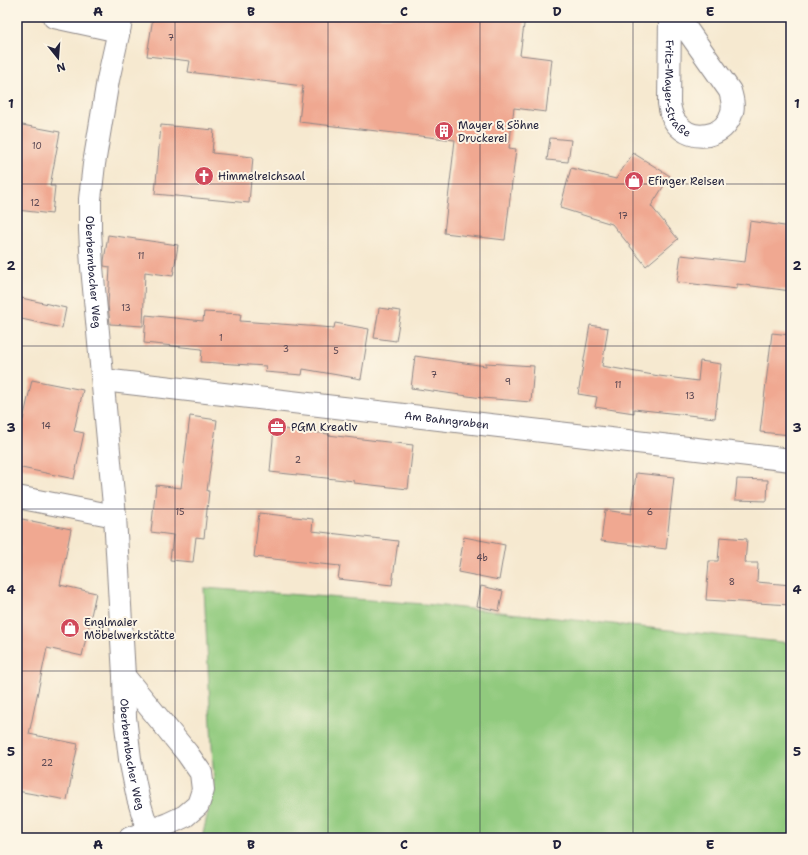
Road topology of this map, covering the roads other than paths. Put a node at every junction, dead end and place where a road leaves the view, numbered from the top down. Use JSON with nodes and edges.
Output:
{"nodes":[{"id":1,"x":54,"y":17,"type":"edge"},
{"id":2,"x":670,"y":17,"type":"edge"},
{"id":3,"x":678,"y":17,"type":"edge"},
{"id":4,"x":121,"y":24,"type":"edge"},
{"id":5,"x":103,"y":380,"type":"junction"},
{"id":6,"x":791,"y":460,"type":"edge"},
{"id":7,"x":17,"y":497,"type":"edge"},
{"id":8,"x":115,"y":516,"type":"junction"},
{"id":9,"x":124,"y":676,"type":"junction"},
{"id":10,"x":143,"y":836,"type":"edge"}],
"edges":[{"from":1,"to":4,"type":"street","name":"Oberbernbacher Weg"},
{"from":2,"to":3,"type":"street","name":"Fritz-Mayer-Straße"},
{"from":4,"to":5,"type":"street","name":"Oberbernbacher Weg"},
{"from":5,"to":6,"type":"street","name":"Am Bahngraben"},
{"from":5,"to":8,"type":"street","name":"Oberbernbacher Weg"},
{"from":7,"to":8,"type":"street"},
{"from":8,"to":9,"type":"street","name":"Oberbernbacher Weg"},
{"from":9,"to":10,"type":"street","name":"Oberbernbacher Weg"},
{"from":9,"to":10,"type":"street","name":"Oberbernbacher Weg"}]}
